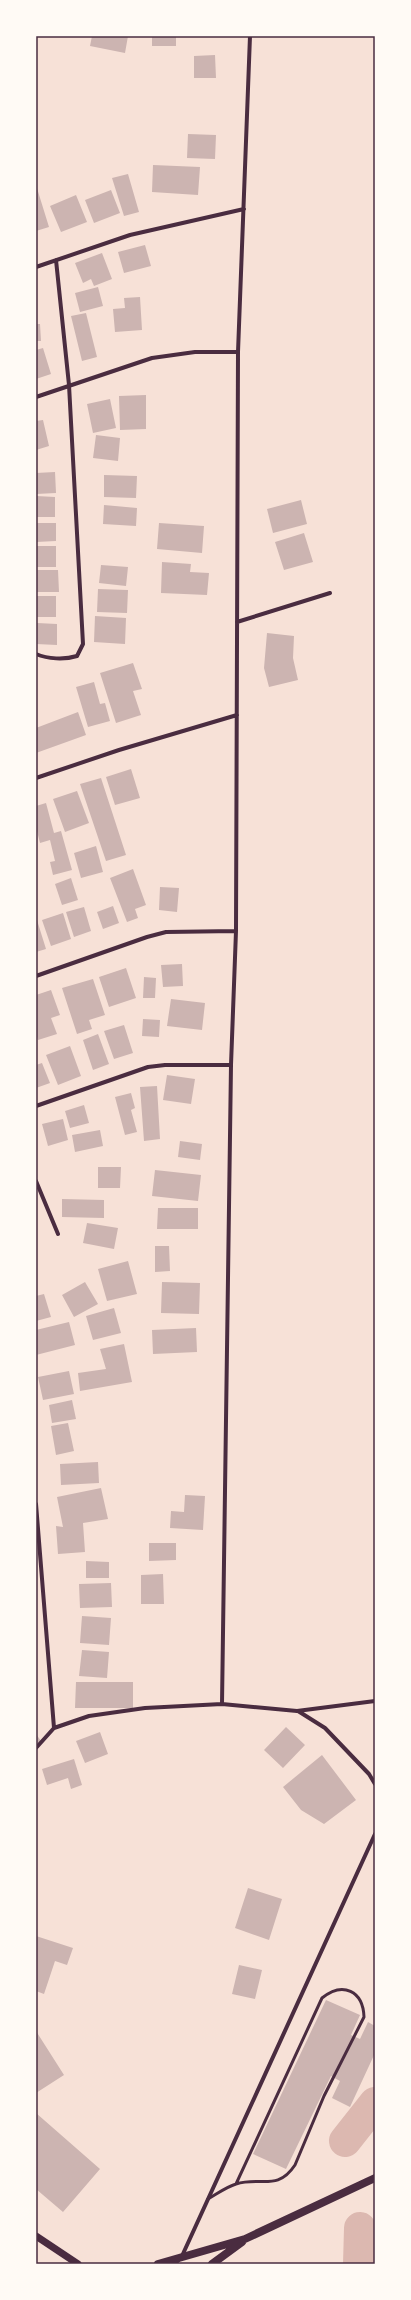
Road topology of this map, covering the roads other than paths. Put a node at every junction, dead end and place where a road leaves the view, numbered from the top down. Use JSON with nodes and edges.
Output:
{"nodes":[{"id":1,"x":250,"y":36,"type":"edge"},
{"id":2,"x":244,"y":209,"type":"junction"},
{"id":3,"x":56,"y":260,"type":"junction"},
{"id":4,"x":36,"y":267,"type":"edge"},
{"id":5,"x":238,"y":352,"type":"junction"},
{"id":6,"x":69,"y":385,"type":"junction"},
{"id":7,"x":36,"y":397,"type":"edge"},
{"id":8,"x":330,"y":593,"type":"dead end"},
{"id":9,"x":237,"y":622,"type":"junction"},
{"id":10,"x":36,"y":654,"type":"edge"},
{"id":11,"x":237,"y":715,"type":"junction"},
{"id":12,"x":36,"y":778,"type":"edge"},
{"id":13,"x":236,"y":931,"type":"junction"},
{"id":14,"x":36,"y":976,"type":"edge"},
{"id":15,"x":231,"y":1065,"type":"junction"},
{"id":16,"x":36,"y":1106,"type":"edge"},
{"id":17,"x":36,"y":1180,"type":"edge"},
{"id":18,"x":58,"y":1234,"type":"dead end"},
{"id":19,"x":36,"y":1504,"type":"edge"},
{"id":20,"x":375,"y":1701,"type":"edge"},
{"id":21,"x":222,"y":1704,"type":"junction"},
{"id":22,"x":297,"y":1711,"type":"junction"},
{"id":23,"x":54,"y":1728,"type":"junction"},
{"id":24,"x":36,"y":1748,"type":"edge"},
{"id":25,"x":375,"y":1784,"type":"edge"},
{"id":26,"x":375,"y":1834,"type":"edge"},
{"id":27,"x":375,"y":2178,"type":"edge"},
{"id":28,"x":236,"y":2184,"type":"junction"},
{"id":29,"x":206,"y":2199,"type":"junction"},
{"id":30,"x":36,"y":2236,"type":"edge"},
{"id":31,"x":245,"y":2239,"type":"junction"},
{"id":32,"x":182,"y":2256,"type":"junction"},
{"id":33,"x":78,"y":2264,"type":"edge"},
{"id":34,"x":158,"y":2264,"type":"edge"},
{"id":35,"x":175,"y":2264,"type":"edge"},
{"id":36,"x":212,"y":2264,"type":"edge"}],
"edges":[{"from":1,"to":2,"type":"street"},
{"from":2,"to":3,"type":"street"},
{"from":2,"to":5,"type":"street"},
{"from":3,"to":4,"type":"street"},
{"from":3,"to":6,"type":"street"},
{"from":5,"to":6,"type":"street"},
{"from":5,"to":9,"type":"street"},
{"from":6,"to":7,"type":"street"},
{"from":6,"to":10,"type":"street"},
{"from":8,"to":9,"type":"street"},
{"from":9,"to":11,"type":"street"},
{"from":11,"to":12,"type":"street"},
{"from":11,"to":13,"type":"street"},
{"from":13,"to":14,"type":"street"},
{"from":13,"to":15,"type":"street"},
{"from":15,"to":16,"type":"street"},
{"from":15,"to":21,"type":"street"},
{"from":17,"to":18,"type":"street"},
{"from":19,"to":23,"type":"street"},
{"from":20,"to":22,"type":"street"},
{"from":21,"to":22,"type":"street"},
{"from":21,"to":23,"type":"street"},
{"from":22,"to":25,"type":"street"},
{"from":23,"to":24,"type":"street"},
{"from":26,"to":29,"type":"street"},
{"from":27,"to":31,"type":"main road"},
{"from":28,"to":28,"type":"lane"},
{"from":28,"to":29,"type":"lane"},
{"from":29,"to":32,"type":"street"},
{"from":30,"to":33,"type":"street"},
{"from":31,"to":32,"type":"main road"},
{"from":31,"to":36,"type":"main road"},
{"from":32,"to":34,"type":"main road"},
{"from":32,"to":35,"type":"street"}]}
